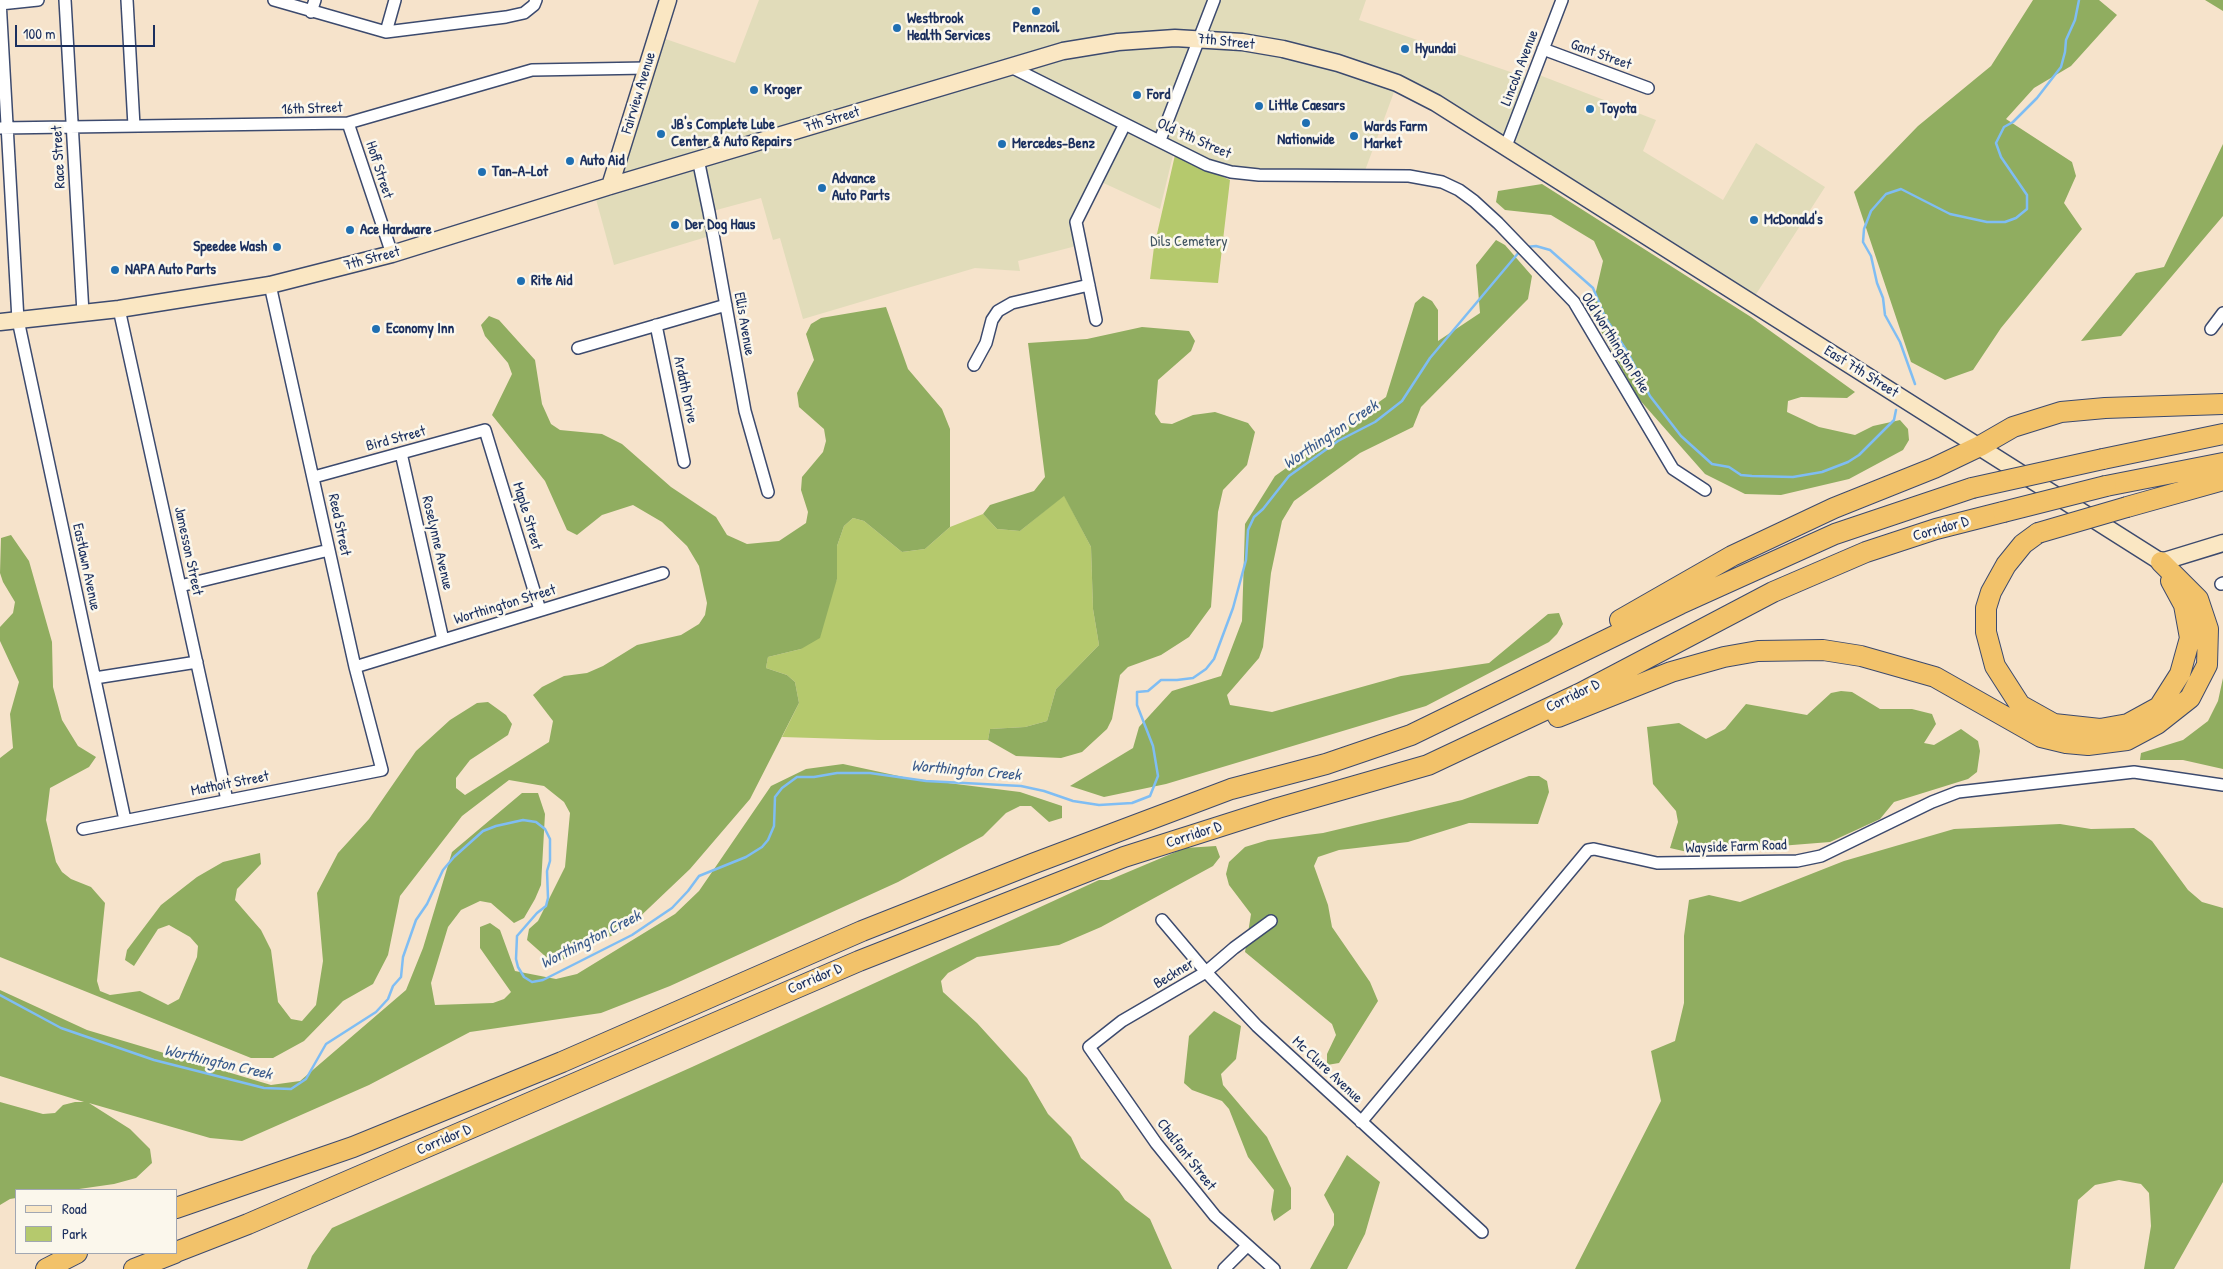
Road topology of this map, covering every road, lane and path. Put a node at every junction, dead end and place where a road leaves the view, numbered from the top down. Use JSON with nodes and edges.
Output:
{"nodes":[{"id":1,"x":0,"y":0,"type":"edge"},
{"id":2,"x":38,"y":0,"type":"edge"},
{"id":3,"x":65,"y":0,"type":"edge"},
{"id":4,"x":127,"y":0,"type":"edge"},
{"id":5,"x":274,"y":0,"type":"edge"},
{"id":6,"x":315,"y":0,"type":"edge"},
{"id":7,"x":395,"y":0,"type":"edge"},
{"id":8,"x":668,"y":0,"type":"edge"},
{"id":9,"x":1214,"y":0,"type":"edge"},
{"id":10,"x":1562,"y":0,"type":"edge"},
{"id":11,"x":535,"y":2,"type":"edge"},
{"id":12,"x":0,"y":4,"type":"edge"},
{"id":13,"x":311,"y":12,"type":"junction"},
{"id":14,"x":386,"y":32,"type":"junction"},
{"id":15,"x":1200,"y":38,"type":"junction"},
{"id":16,"x":1543,"y":50,"type":"junction"},
{"id":17,"x":1010,"y":66,"type":"junction"},
{"id":18,"x":647,"y":68,"type":"junction"},
{"id":19,"x":1648,"y":88,"type":"dead end"},
{"id":20,"x":348,"y":123,"type":"junction"},
{"id":21,"x":1125,"y":124,"type":"junction"},
{"id":22,"x":134,"y":126,"type":"junction"},
{"id":23,"x":3,"y":128,"type":"edge"},
{"id":24,"x":72,"y":128,"type":"junction"},
{"id":25,"x":1160,"y":140,"type":"junction"},
{"id":26,"x":1506,"y":146,"type":"junction"},
{"id":27,"x":698,"y":160,"type":"junction"},
{"id":28,"x":1442,"y":182,"type":"joint"},
{"id":29,"x":610,"y":186,"type":"junction"},
{"id":30,"x":6,"y":193,"type":"edge"},
{"id":31,"x":392,"y":254,"type":"junction"},
{"id":32,"x":270,"y":285,"type":"junction"},
{"id":33,"x":1089,"y":285,"type":"junction"},
{"id":34,"x":726,"y":305,"type":"junction"},
{"id":35,"x":119,"y":309,"type":"junction"},
{"id":36,"x":83,"y":313,"type":"junction"},
{"id":37,"x":2223,"y":313,"type":"edge"},
{"id":38,"x":18,"y":320,"type":"junction"},
{"id":39,"x":1096,"y":320,"type":"dead end"},
{"id":40,"x":0,"y":322,"type":"edge"},
{"id":41,"x":656,"y":324,"type":"junction"},
{"id":42,"x":2211,"y":329,"type":"dead end"},
{"id":43,"x":578,"y":348,"type":"dead end"},
{"id":44,"x":974,"y":365,"type":"dead end"},
{"id":45,"x":2223,"y":404,"type":"edge"},
{"id":46,"x":485,"y":430,"type":"joint"},
{"id":47,"x":2223,"y":434,"type":"edge"},
{"id":48,"x":1980,"y":446,"type":"junction"},
{"id":49,"x":402,"y":453,"type":"junction"},
{"id":50,"x":684,"y":462,"type":"dead end"},
{"id":51,"x":2223,"y":464,"type":"edge"},
{"id":52,"x":314,"y":476,"type":"junction"},
{"id":53,"x":2223,"y":480,"type":"edge"},
{"id":54,"x":1705,"y":490,"type":"dead end"},
{"id":55,"x":768,"y":492,"type":"dead end"},
{"id":56,"x":2223,"y":542,"type":"edge"},
{"id":57,"x":329,"y":550,"type":"junction"},
{"id":58,"x":2161,"y":562,"type":"junction"},
{"id":59,"x":663,"y":573,"type":"dead end"},
{"id":60,"x":180,"y":586,"type":"junction"},
{"id":61,"x":540,"y":610,"type":"junction"},
{"id":62,"x":443,"y":640,"type":"junction"},
{"id":63,"x":197,"y":662,"type":"junction"},
{"id":64,"x":355,"y":667,"type":"junction"},
{"id":65,"x":95,"y":678,"type":"junction"},
{"id":66,"x":1527,"y":678,"type":"junction"},
{"id":67,"x":1428,"y":765,"type":"junction"},
{"id":68,"x":382,"y":770,"type":"joint"},
{"id":69,"x":2223,"y":785,"type":"edge"},
{"id":70,"x":227,"y":800,"type":"junction"},
{"id":71,"x":125,"y":820,"type":"junction"},
{"id":72,"x":83,"y":829,"type":"dead end"},
{"id":73,"x":1162,"y":920,"type":"dead end"},
{"id":74,"x":1271,"y":921,"type":"dead end"},
{"id":75,"x":1206,"y":972,"type":"junction"},
{"id":76,"x":1089,"y":1047,"type":"joint"},
{"id":77,"x":1361,"y":1122,"type":"junction"},
{"id":78,"x":178,"y":1207,"type":"edge"},
{"id":79,"x":1482,"y":1232,"type":"dead end"},
{"id":80,"x":1247,"y":1246,"type":"junction"},
{"id":81,"x":178,"y":1251,"type":"edge"},
{"id":82,"x":75,"y":1254,"type":"edge"},
{"id":83,"x":171,"y":1254,"type":"edge"},
{"id":84,"x":46,"y":1269,"type":"edge"},
{"id":85,"x":134,"y":1269,"type":"edge"},
{"id":86,"x":1224,"y":1269,"type":"edge"},
{"id":87,"x":1274,"y":1269,"type":"edge"}],
"edges":[{"from":1,"to":12,"type":"street","name":"Eastlawn Avenue"},
{"from":2,"to":12,"type":"street"},
{"from":3,"to":24,"type":"street","name":"Race Street"},
{"from":4,"to":22,"type":"street"},
{"from":5,"to":13,"type":"street"},
{"from":6,"to":13,"type":"street"},
{"from":7,"to":14,"type":"street"},
{"from":8,"to":18,"type":"main road","name":"Fairview Avenue"},
{"from":9,"to":15,"type":"street"},
{"from":10,"to":16,"type":"street","name":"Lincoln Avenue"},
{"from":11,"to":14,"type":"street"},
{"from":12,"to":23,"type":"street","name":"Eastlawn Avenue"},
{"from":13,"to":14,"type":"street"},
{"from":15,"to":17,"type":"main road","name":"7th Street"},
{"from":15,"to":25,"type":"street"},
{"from":15,"to":26,"type":"main road","name":"7th Street"},
{"from":16,"to":19,"type":"street","name":"Gant Street"},
{"from":16,"to":26,"type":"street","name":"Lincoln Avenue"},
{"from":17,"to":21,"type":"street","name":"Old 7th Street"},
{"from":17,"to":27,"type":"main road","name":"7th Street"},
{"from":18,"to":20,"type":"street","name":"16th Street"},
{"from":18,"to":29,"type":"main road","name":"Fairview Avenue"},
{"from":20,"to":22,"type":"street","name":"16th Street"},
{"from":20,"to":31,"type":"street","name":"Hoff Street"},
{"from":21,"to":25,"type":"street","name":"Old 7th Street"},
{"from":21,"to":33,"type":"street"},
{"from":22,"to":24,"type":"street","name":"16th Street"},
{"from":23,"to":24,"type":"street","name":"16th Street"},
{"from":23,"to":30,"type":"street","name":"Eastlawn Avenue"},
{"from":24,"to":36,"type":"street","name":"Race Street"},
{"from":25,"to":28,"type":"street","name":"Old 7th Street"},
{"from":26,"to":48,"type":"main road","name":"East 7th Street"},
{"from":27,"to":29,"type":"main road","name":"7th Street"},
{"from":27,"to":34,"type":"street","name":"Ellis Avenue"},
{"from":28,"to":54,"type":"street","name":"Old Worthington Pike"},
{"from":29,"to":31,"type":"main road","name":"7th Street"},
{"from":30,"to":38,"type":"street","name":"Eastlawn Avenue"},
{"from":31,"to":32,"type":"main road","name":"7th Street"},
{"from":32,"to":35,"type":"main road","name":"7th Street"},
{"from":32,"to":52,"type":"street","name":"Reed Street"},
{"from":33,"to":39,"type":"street"},
{"from":33,"to":44,"type":"street"},
{"from":34,"to":41,"type":"street"},
{"from":34,"to":55,"type":"street","name":"Ellis Avenue"},
{"from":35,"to":36,"type":"main road","name":"7th Street"},
{"from":35,"to":60,"type":"street","name":"Jamesson Street"},
{"from":36,"to":38,"type":"main road","name":"7th Street"},
{"from":37,"to":42,"type":"street"},
{"from":38,"to":40,"type":"main road","name":"7th Street"},
{"from":38,"to":65,"type":"street","name":"Eastlawn Avenue"},
{"from":41,"to":43,"type":"street"},
{"from":41,"to":50,"type":"street","name":"Ardath Drive"},
{"from":45,"to":48,"type":"highway"},
{"from":46,"to":49,"type":"street","name":"Bird Street"},
{"from":46,"to":61,"type":"street","name":"Maple Street"},
{"from":47,"to":66,"type":"highway","name":"Corridor D","bridge":true},
{"from":48,"to":58,"type":"main road","name":"East 7th Street"},
{"from":48,"to":66,"type":"highway"},
{"from":49,"to":52,"type":"street","name":"Bird Street"},
{"from":49,"to":62,"type":"street","name":"Roselynne Avenue"},
{"from":51,"to":67,"type":"highway","name":"Corridor D","bridge":true},
{"from":52,"to":57,"type":"street","name":"Reed Street"},
{"from":53,"to":58,"type":"highway","bridge":true},
{"from":56,"to":58,"type":"main road"},
{"from":57,"to":60,"type":"street"},
{"from":57,"to":64,"type":"street","name":"Reed Street"},
{"from":58,"to":67,"type":"highway"},
{"from":59,"to":61,"type":"street","name":"Worthington Street"},
{"from":60,"to":63,"type":"street","name":"Jamesson Street"},
{"from":61,"to":62,"type":"street","name":"Worthington Street"},
{"from":62,"to":64,"type":"street","name":"Worthington Street"},
{"from":63,"to":65,"type":"street"},
{"from":63,"to":70,"type":"street","name":"Jamesson Street"},
{"from":64,"to":68,"type":"street","name":"Reed Street"},
{"from":65,"to":71,"type":"street","name":"Eastlawn Avenue"},
{"from":66,"to":78,"type":"highway","name":"Corridor D"},
{"from":67,"to":81,"type":"highway","name":"Corridor D"},
{"from":68,"to":70,"type":"street","name":"Mathoit Street"},
{"from":69,"to":77,"type":"street","name":"Wayside Farm Road"},
{"from":70,"to":71,"type":"street","name":"Mathoit Street"},
{"from":71,"to":72,"type":"street","name":"Mathoit Street"},
{"from":73,"to":75,"type":"street","name":"Mc Clure Avenue"},
{"from":74,"to":75,"type":"street","name":"Beckner"},
{"from":75,"to":76,"type":"street","name":"Beckner"},
{"from":75,"to":77,"type":"street","name":"Mc Clure Avenue"},
{"from":76,"to":80,"type":"street","name":"Chalfant Street"},
{"from":77,"to":79,"type":"street","name":"Mc Clure Avenue"},
{"from":80,"to":86,"type":"street"},
{"from":80,"to":87,"type":"street","name":"Chalfant Street"},
{"from":82,"to":84,"type":"highway"},
{"from":83,"to":85,"type":"highway","name":"Corridor D"}]}
